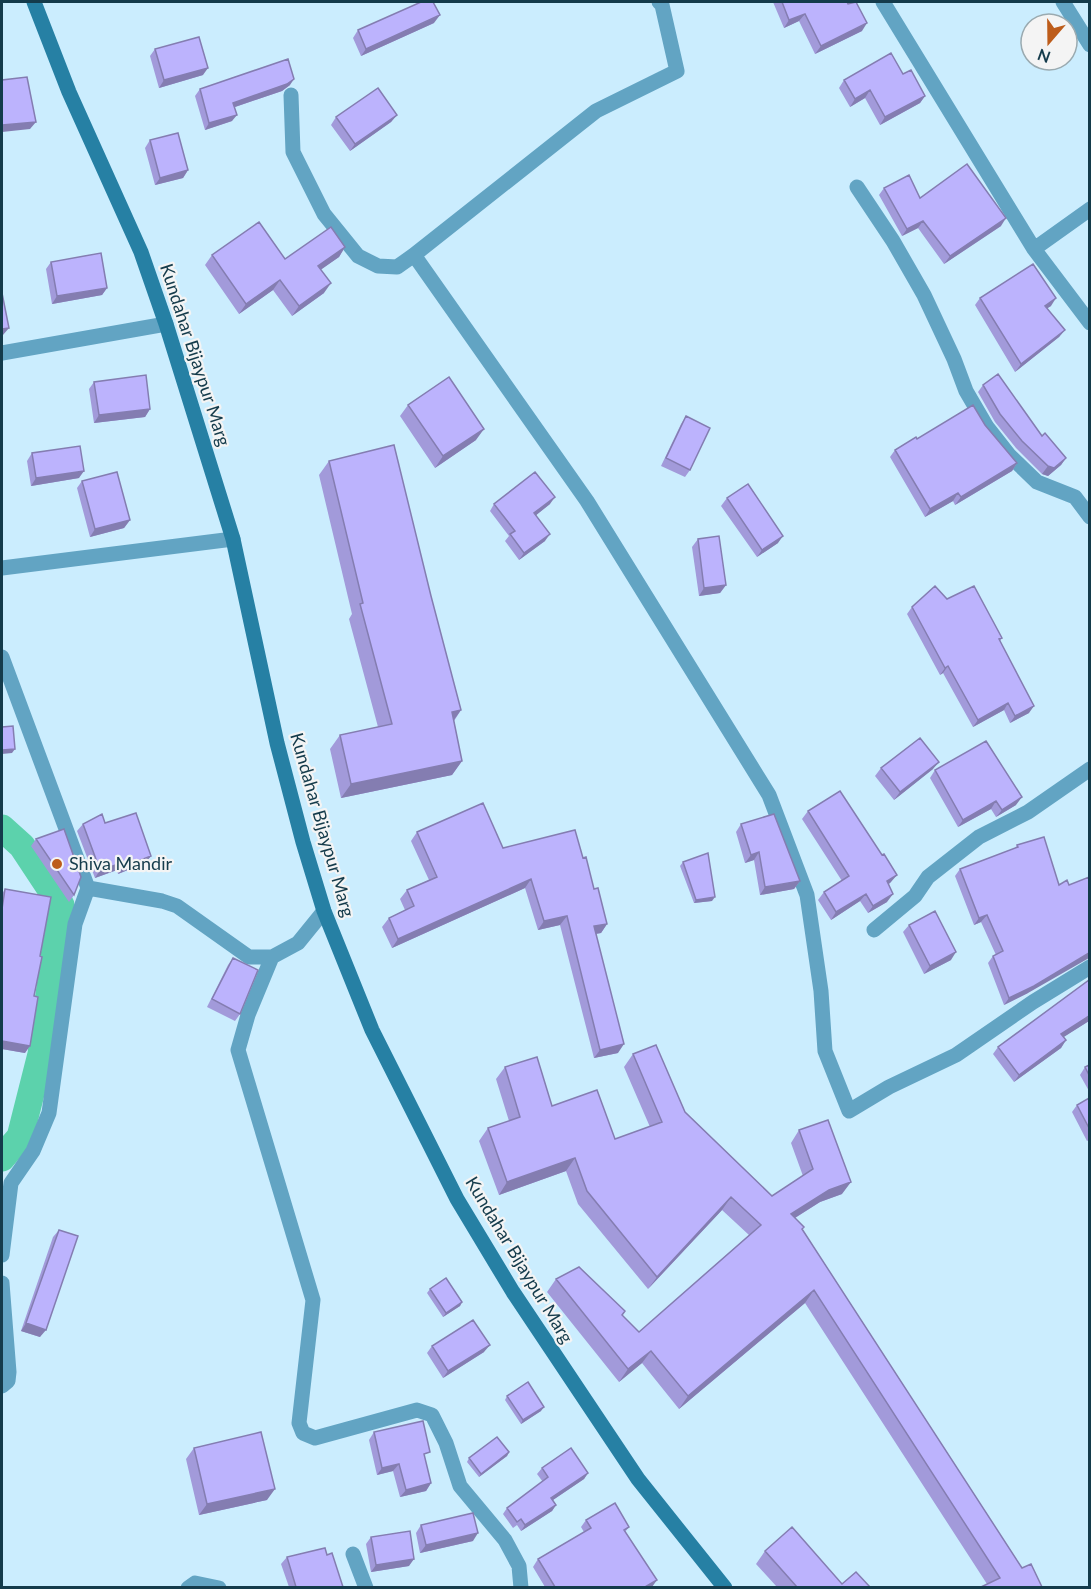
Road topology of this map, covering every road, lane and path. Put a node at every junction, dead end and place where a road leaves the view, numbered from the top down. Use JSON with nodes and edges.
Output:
{"nodes":[{"id":1,"x":34,"y":2,"type":"edge"},
{"id":2,"x":663,"y":2,"type":"edge"},
{"id":3,"x":884,"y":2,"type":"edge"},
{"id":4,"x":1062,"y":2,"type":"edge"},
{"id":5,"x":1089,"y":45,"type":"edge"},
{"id":6,"x":291,"y":95,"type":"edge"},
{"id":7,"x":857,"y":187,"type":"dead end"},
{"id":8,"x":1089,"y":209,"type":"edge"},
{"id":9,"x":1034,"y":249,"type":"junction"},
{"id":10,"x":414,"y":255,"type":"junction"},
{"id":11,"x":1089,"y":323,"type":"edge"},
{"id":12,"x":166,"y":324,"type":"junction"},
{"id":13,"x":2,"y":354,"type":"edge"},
{"id":14,"x":1089,"y":517,"type":"edge"},
{"id":15,"x":233,"y":539,"type":"junction"},
{"id":16,"x":2,"y":568,"type":"edge"},
{"id":17,"x":2,"y":657,"type":"edge"},
{"id":18,"x":1089,"y":769,"type":"edge"},
{"id":19,"x":88,"y":888,"type":"junction"},
{"id":20,"x":324,"y":911,"type":"junction"},
{"id":21,"x":874,"y":930,"type":"dead end"},
{"id":22,"x":272,"y":957,"type":"junction"},
{"id":23,"x":1089,"y":967,"type":"edge"},
{"id":24,"x":2,"y":1255,"type":"edge"},
{"id":25,"x":2,"y":1283,"type":"edge"},
{"id":26,"x":2,"y":1386,"type":"edge"},
{"id":27,"x":354,"y":1554,"type":"dead end"},
{"id":28,"x":188,"y":1587,"type":"edge"},
{"id":29,"x":219,"y":1587,"type":"edge"},
{"id":30,"x":366,"y":1587,"type":"edge"},
{"id":31,"x":521,"y":1587,"type":"edge"},
{"id":32,"x":725,"y":1587,"type":"edge"}],
"edges":[{"from":1,"to":12,"type":"main road","name":"Kundahar Bijaypur Marg"},
{"from":2,"to":10,"type":"street"},
{"from":3,"to":9,"type":"street"},
{"from":4,"to":5,"type":"street"},
{"from":6,"to":10,"type":"street"},
{"from":7,"to":14,"type":"street"},
{"from":8,"to":9,"type":"street"},
{"from":9,"to":11,"type":"street"},
{"from":10,"to":23,"type":"street"},
{"from":12,"to":13,"type":"street"},
{"from":12,"to":15,"type":"main road","name":"Kundahar Bijaypur Marg"},
{"from":15,"to":16,"type":"street"},
{"from":15,"to":20,"type":"main road","name":"Kundahar Bijaypur Marg"},
{"from":17,"to":19,"type":"street"},
{"from":18,"to":21,"type":"street"},
{"from":19,"to":22,"type":"street"},
{"from":19,"to":24,"type":"street"},
{"from":20,"to":22,"type":"street"},
{"from":20,"to":32,"type":"main road","name":"Kundahar Bijaypur Marg"},
{"from":22,"to":31,"type":"street"},
{"from":25,"to":26,"type":"street"},
{"from":27,"to":30,"type":"street"},
{"from":28,"to":29,"type":"street"}]}
